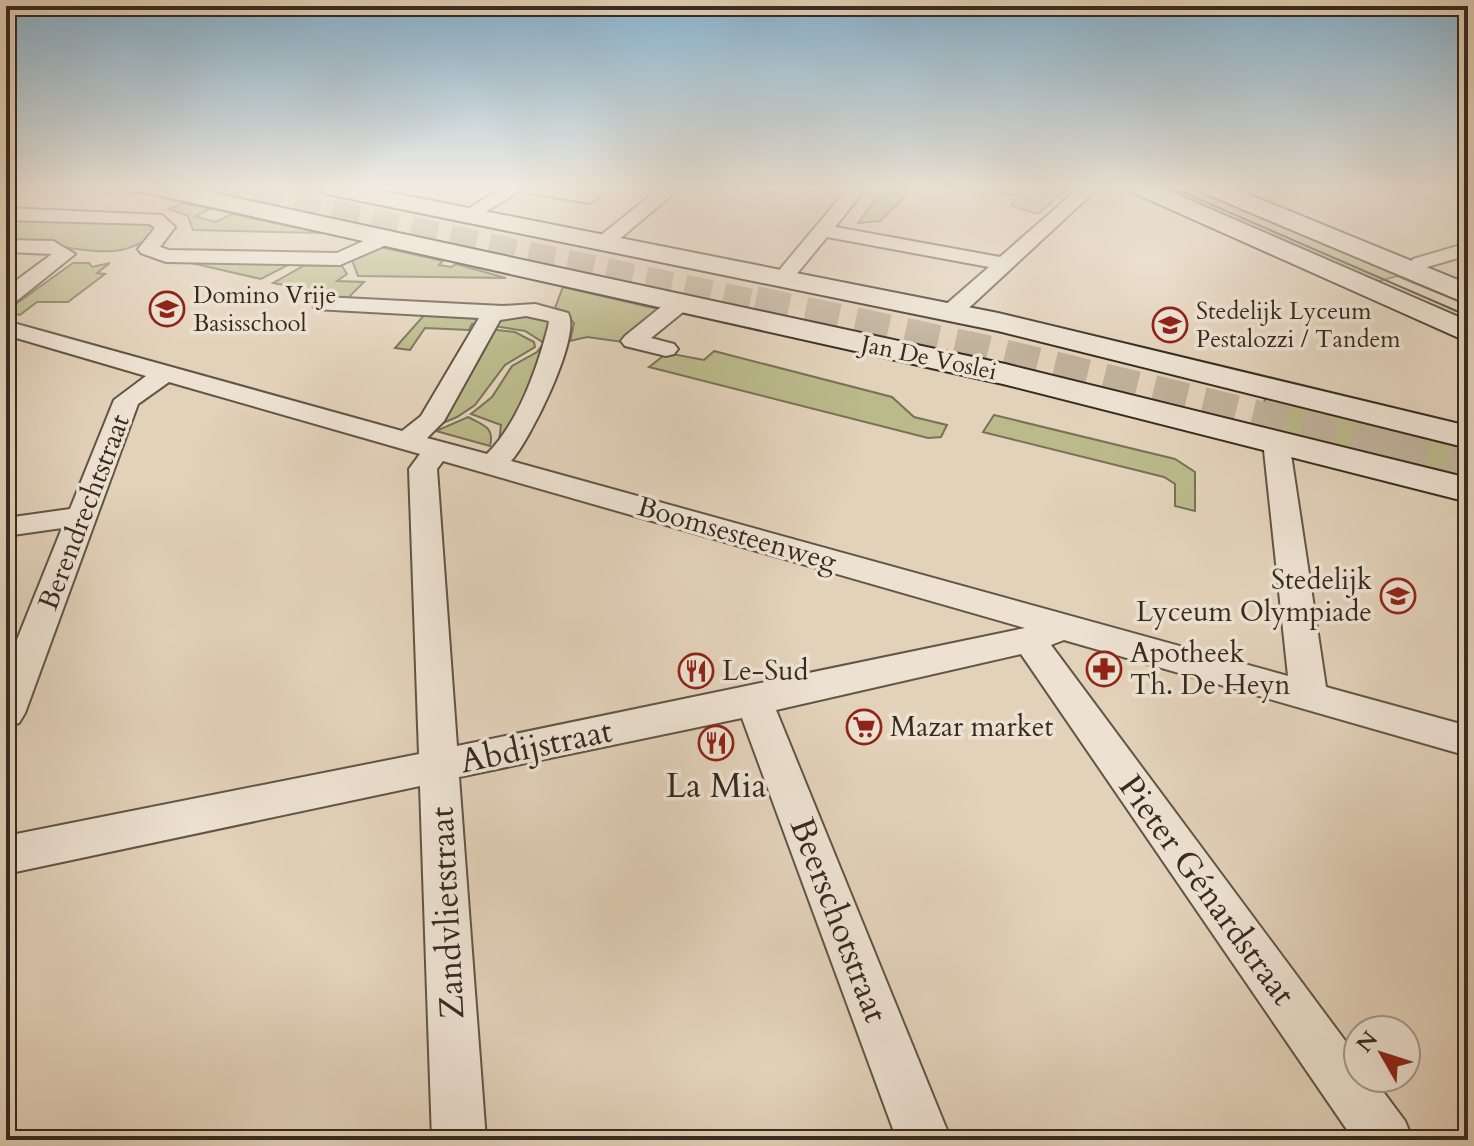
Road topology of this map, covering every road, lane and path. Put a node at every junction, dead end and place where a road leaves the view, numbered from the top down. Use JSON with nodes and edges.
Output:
{"nodes":[{"id":1,"x":154,"y":241,"type":"edge"},
{"id":2,"x":378,"y":241,"type":"edge"},
{"id":3,"x":402,"y":241,"type":"edge"},
{"id":4,"x":596,"y":241,"type":"edge"},
{"id":5,"x":813,"y":241,"type":"edge"},
{"id":6,"x":884,"y":241,"type":"edge"},
{"id":7,"x":1030,"y":241,"type":"edge"},
{"id":8,"x":1262,"y":241,"type":"edge"},
{"id":9,"x":1338,"y":241,"type":"edge"},
{"id":10,"x":603,"y":243,"type":"joint"},
{"id":11,"x":6,"y":246,"type":"edge"},
{"id":12,"x":1468,"y":249,"type":"edge"},
{"id":13,"x":1005,"y":264,"type":"junction"},
{"id":14,"x":1412,"y":273,"type":"junction"},
{"id":15,"x":783,"y":278,"type":"junction"},
{"id":16,"x":1468,"y":295,"type":"edge"},
{"id":17,"x":6,"y":298,"type":"edge"},
{"id":18,"x":680,"y":303,"type":"junction"},
{"id":19,"x":323,"y":304,"type":"dead end"},
{"id":20,"x":502,"y":312,"type":"junction"},
{"id":21,"x":951,"y":312,"type":"junction"},
{"id":22,"x":6,"y":328,"type":"edge"},
{"id":23,"x":1468,"y":333,"type":"edge"},
{"id":24,"x":666,"y":349,"type":"dead end"},
{"id":25,"x":165,"y":374,"type":"junction"},
{"id":26,"x":1466,"y":438,"type":"edge"},
{"id":27,"x":1276,"y":441,"type":"junction"},
{"id":28,"x":422,"y":446,"type":"junction"},
{"id":29,"x":492,"y":465,"type":"junction"},
{"id":30,"x":1466,"y":488,"type":"edge"},
{"id":31,"x":82,"y":516,"type":"junction"},
{"id":32,"x":6,"y":527,"type":"edge"},
{"id":33,"x":1046,"y":633,"type":"junction"},
{"id":34,"x":1309,"y":697,"type":"junction"},
{"id":35,"x":754,"y":701,"type":"junction"},
{"id":36,"x":6,"y":713,"type":"edge"},
{"id":37,"x":1468,"y":741,"type":"edge"},
{"id":38,"x":439,"y":766,"type":"junction"},
{"id":39,"x":6,"y":855,"type":"edge"},
{"id":40,"x":459,"y":1140,"type":"edge"},
{"id":41,"x":924,"y":1140,"type":"edge"},
{"id":42,"x":1386,"y":1140,"type":"edge"}],
"edges":[{"from":1,"to":2,"type":"street"},
{"from":3,"to":18,"type":"main road","name":"Jan De Voslei"},
{"from":4,"to":10,"type":"main road","name":"Jan De Voslei"},
{"from":5,"to":15,"type":"street"},
{"from":6,"to":13,"type":"street"},
{"from":7,"to":13,"type":"street"},
{"from":8,"to":23,"type":"main road"},
{"from":9,"to":14,"type":"main road"},
{"from":10,"to":15,"type":"main road","name":"Jan De Voslei"},
{"from":11,"to":17,"type":"street"},
{"from":12,"to":14,"type":"street"},
{"from":13,"to":21,"type":"street"},
{"from":14,"to":16,"type":"main road"},
{"from":15,"to":21,"type":"main road","name":"Jan De Voslei"},
{"from":18,"to":24,"type":"street"},
{"from":18,"to":27,"type":"main road","name":"Jan De Voslei"},
{"from":19,"to":20,"type":"street"},
{"from":20,"to":28,"type":"street"},
{"from":20,"to":29,"type":"street"},
{"from":21,"to":26,"type":"main road","name":"Jan De Voslei"},
{"from":22,"to":25,"type":"street","name":"Boomsesteenweg"},
{"from":25,"to":28,"type":"street","name":"Boomsesteenweg"},
{"from":25,"to":31,"type":"street","name":"Berendrechtstraat"},
{"from":27,"to":30,"type":"main road","name":"Jan De Voslei"},
{"from":27,"to":34,"type":"street"},
{"from":28,"to":29,"type":"street","name":"Boomsesteenweg"},
{"from":28,"to":38,"type":"street","name":"Zandvlietstraat"},
{"from":29,"to":33,"type":"street","name":"Boomsesteenweg"},
{"from":31,"to":32,"type":"street"},
{"from":31,"to":36,"type":"street","name":"Berendrechtstraat"},
{"from":33,"to":34,"type":"street","name":"Boomsesteenweg"},
{"from":33,"to":35,"type":"street","name":"Abdijstraat"},
{"from":33,"to":42,"type":"street","name":"Pieter Génardstraat"},
{"from":34,"to":37,"type":"street","name":"Boomsesteenweg"},
{"from":35,"to":38,"type":"street","name":"Abdijstraat"},
{"from":35,"to":41,"type":"street","name":"Beerschotstraat"},
{"from":38,"to":39,"type":"street","name":"Abdijstraat"},
{"from":38,"to":40,"type":"street","name":"Zandvlietstraat"}]}
